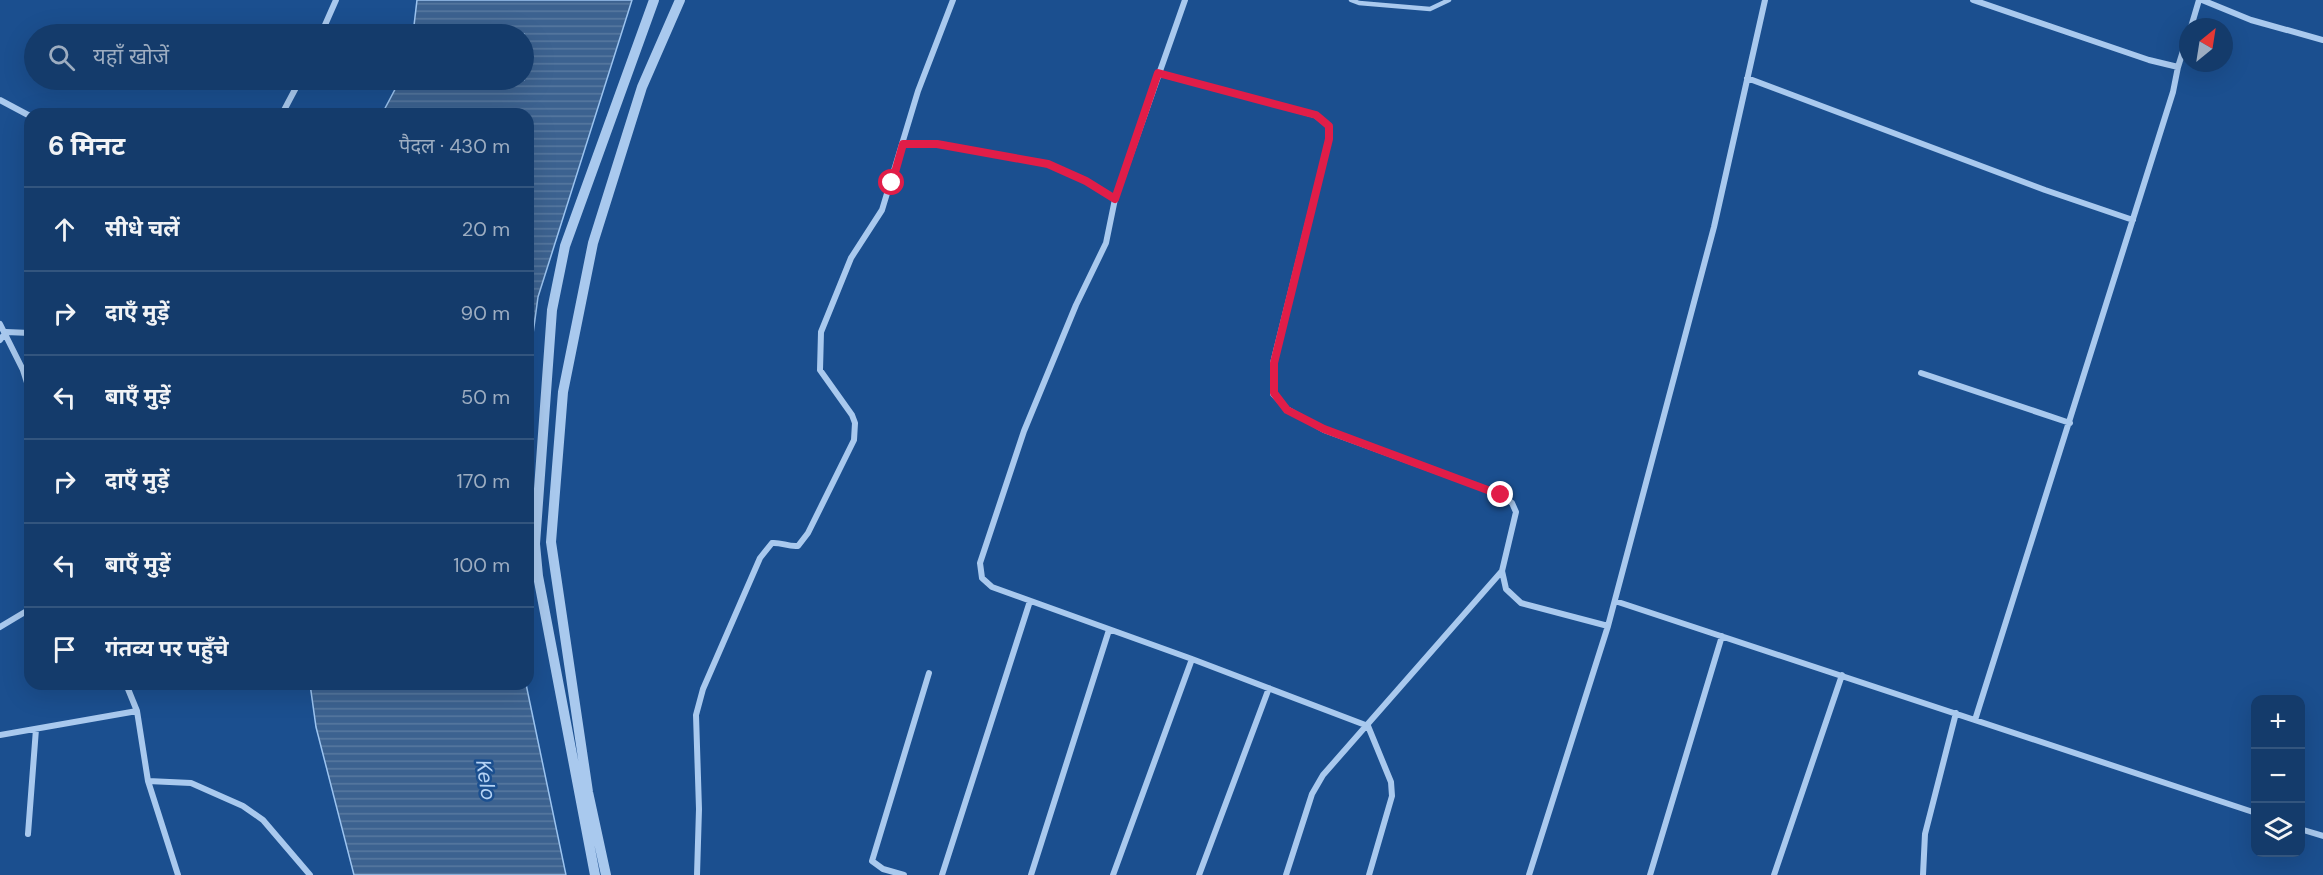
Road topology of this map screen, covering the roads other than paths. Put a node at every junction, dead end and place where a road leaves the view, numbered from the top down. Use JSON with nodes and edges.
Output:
{"nodes":[{"id":1,"x":336,"y":0,"type":"edge"},
{"id":2,"x":654,"y":0,"type":"edge"},
{"id":3,"x":680,"y":0,"type":"edge"},
{"id":4,"x":953,"y":0,"type":"edge"},
{"id":5,"x":1185,"y":0,"type":"edge"},
{"id":6,"x":1351,"y":0,"type":"edge"},
{"id":7,"x":1449,"y":0,"type":"edge"},
{"id":8,"x":1765,"y":0,"type":"edge"},
{"id":9,"x":1974,"y":0,"type":"edge"},
{"id":10,"x":2200,"y":0,"type":"edge"},
{"id":11,"x":2193,"y":18,"type":"edge"},
{"id":12,"x":325,"y":24,"type":"edge"},
{"id":13,"x":2323,"y":40,"type":"edge"},
{"id":14,"x":2179,"y":64,"type":"edge"},
{"id":15,"x":2178,"y":67,"type":"junction"},
{"id":16,"x":1158,"y":73,"type":"junction"},
{"id":17,"x":1747,"y":78,"type":"junction"},
{"id":18,"x":295,"y":90,"type":"edge"},
{"id":19,"x":0,"y":100,"type":"edge"},
{"id":20,"x":285,"y":108,"type":"edge"},
{"id":21,"x":24,"y":113,"type":"edge"},
{"id":22,"x":903,"y":144,"type":"junction"},
{"id":23,"x":1115,"y":199,"type":"junction"},
{"id":24,"x":2133,"y":220,"type":"junction"},
{"id":25,"x":0,"y":324,"type":"edge"},
{"id":26,"x":6,"y":332,"type":"junction"},
{"id":27,"x":24,"y":333,"type":"edge"},
{"id":28,"x":0,"y":340,"type":"edge"},
{"id":29,"x":24,"y":373,"type":"edge"},
{"id":30,"x":1921,"y":373,"type":"dead end"},
{"id":31,"x":2070,"y":423,"type":"junction"},
{"id":32,"x":1502,"y":571,"type":"junction"},
{"id":33,"x":1030,"y":601,"type":"junction"},
{"id":34,"x":1615,"y":601,"type":"junction"},
{"id":35,"x":24,"y":613,"type":"edge"},
{"id":36,"x":1608,"y":626,"type":"junction"},
{"id":37,"x":0,"y":627,"type":"edge"},
{"id":38,"x":1109,"y":630,"type":"junction"},
{"id":39,"x":1722,"y":636,"type":"junction"},
{"id":40,"x":1192,"y":659,"type":"junction"},
{"id":41,"x":929,"y":673,"type":"dead end"},
{"id":42,"x":1842,"y":675,"type":"junction"},
{"id":43,"x":1269,"y":688,"type":"junction"},
{"id":44,"x":128,"y":690,"type":"edge"},
{"id":45,"x":137,"y":711,"type":"junction"},
{"id":46,"x":1956,"y":713,"type":"junction"},
{"id":47,"x":1976,"y":720,"type":"junction"},
{"id":48,"x":1368,"y":726,"type":"junction"},
{"id":49,"x":36,"y":729,"type":"junction"},
{"id":50,"x":0,"y":735,"type":"edge"},
{"id":51,"x":148,"y":781,"type":"junction"},
{"id":52,"x":2251,"y":811,"type":"edge"},
{"id":53,"x":2305,"y":830,"type":"edge"},
{"id":54,"x":28,"y":834,"type":"dead end"},
{"id":55,"x":2323,"y":837,"type":"edge"},
{"id":56,"x":178,"y":875,"type":"edge"},
{"id":57,"x":310,"y":875,"type":"edge"},
{"id":58,"x":596,"y":875,"type":"edge"},
{"id":59,"x":606,"y":875,"type":"edge"},
{"id":60,"x":697,"y":875,"type":"edge"},
{"id":61,"x":904,"y":875,"type":"edge"},
{"id":62,"x":942,"y":875,"type":"edge"},
{"id":63,"x":1031,"y":875,"type":"edge"},
{"id":64,"x":1113,"y":875,"type":"edge"},
{"id":65,"x":1199,"y":875,"type":"edge"},
{"id":66,"x":1286,"y":875,"type":"edge"},
{"id":67,"x":1369,"y":875,"type":"edge"},
{"id":68,"x":1529,"y":875,"type":"edge"},
{"id":69,"x":1650,"y":875,"type":"edge"},
{"id":70,"x":1774,"y":875,"type":"edge"},
{"id":71,"x":1923,"y":875,"type":"edge"}],
"edges":[{"from":1,"to":12,"type":"street"},
{"from":2,"to":58,"type":"street"},
{"from":3,"to":59,"type":"street"},
{"from":4,"to":22,"type":"street"},
{"from":5,"to":16,"type":"street"},
{"from":6,"to":7,"type":"lane"},
{"from":8,"to":17,"type":"street"},
{"from":9,"to":15,"type":"street"},
{"from":10,"to":11,"type":"street"},
{"from":10,"to":13,"type":"street"},
{"from":14,"to":15,"type":"street"},
{"from":15,"to":24,"type":"street"},
{"from":16,"to":23,"type":"street"},
{"from":16,"to":32,"type":"street"},
{"from":17,"to":24,"type":"street"},
{"from":17,"to":34,"type":"street"},
{"from":18,"to":20,"type":"street"},
{"from":19,"to":21,"type":"street"},
{"from":22,"to":23,"type":"street"},
{"from":22,"to":60,"type":"street"},
{"from":23,"to":33,"type":"street"},
{"from":24,"to":31,"type":"street"},
{"from":25,"to":26,"type":"street"},
{"from":26,"to":27,"type":"street"},
{"from":26,"to":28,"type":"street"},
{"from":26,"to":29,"type":"street"},
{"from":30,"to":31,"type":"street"},
{"from":31,"to":47,"type":"street"},
{"from":32,"to":36,"type":"street"},
{"from":32,"to":48,"type":"street"},
{"from":33,"to":38,"type":"street"},
{"from":33,"to":62,"type":"street"},
{"from":34,"to":36,"type":"street"},
{"from":34,"to":39,"type":"street"},
{"from":35,"to":37,"type":"street"},
{"from":36,"to":68,"type":"street"},
{"from":38,"to":40,"type":"street"},
{"from":38,"to":63,"type":"street"},
{"from":39,"to":42,"type":"street"},
{"from":39,"to":69,"type":"street"},
{"from":40,"to":43,"type":"street"},
{"from":40,"to":64,"type":"street"},
{"from":41,"to":61,"type":"street"},
{"from":42,"to":46,"type":"street"},
{"from":42,"to":70,"type":"street"},
{"from":43,"to":48,"type":"street"},
{"from":43,"to":65,"type":"street"},
{"from":44,"to":45,"type":"street"},
{"from":45,"to":49,"type":"street"},
{"from":45,"to":51,"type":"street"},
{"from":46,"to":47,"type":"street"},
{"from":46,"to":71,"type":"street"},
{"from":47,"to":52,"type":"street"},
{"from":48,"to":66,"type":"street"},
{"from":48,"to":67,"type":"street"},
{"from":49,"to":50,"type":"street"},
{"from":49,"to":54,"type":"street"},
{"from":51,"to":56,"type":"street"},
{"from":51,"to":57,"type":"street"},
{"from":53,"to":55,"type":"street"}]}
